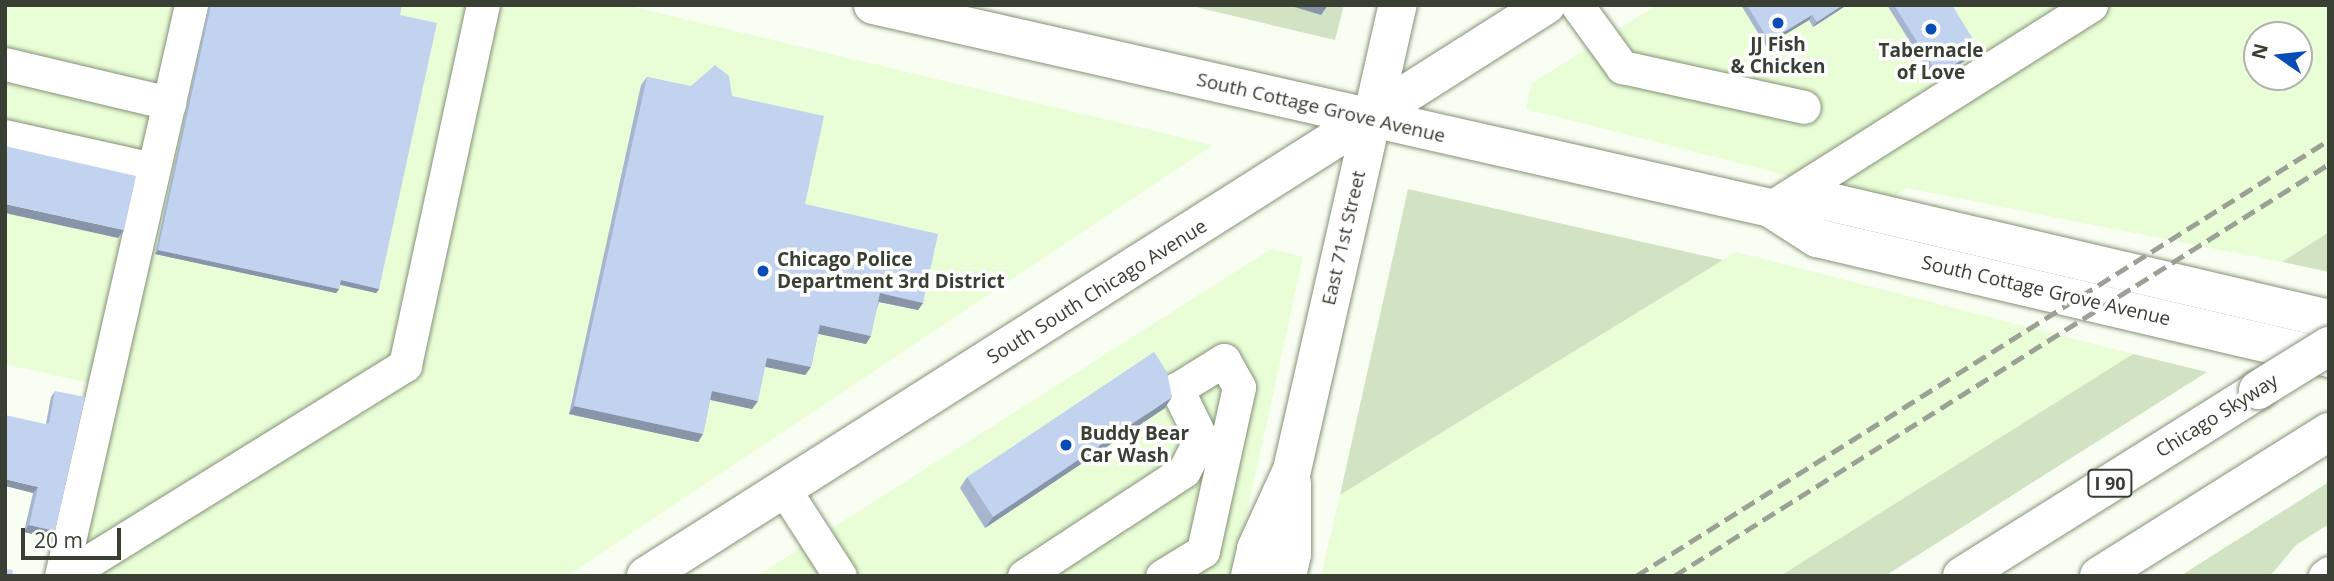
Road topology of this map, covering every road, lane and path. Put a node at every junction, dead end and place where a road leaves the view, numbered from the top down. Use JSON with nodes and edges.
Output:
{"nodes":[{"id":1,"x":191,"y":5,"type":"edge"},
{"id":2,"x":483,"y":5,"type":"edge"},
{"id":3,"x":873,"y":5,"type":"edge"},
{"id":4,"x":1398,"y":5,"type":"edge"},
{"id":5,"x":1546,"y":5,"type":"edge"},
{"id":6,"x":1577,"y":5,"type":"edge"},
{"id":7,"x":2091,"y":5,"type":"edge"},
{"id":8,"x":5,"y":64,"type":"edge"},
{"id":9,"x":169,"y":103,"type":"junction"},
{"id":10,"x":1804,"y":107,"type":"dead end"},
{"id":11,"x":1370,"y":119,"type":"junction"},
{"id":12,"x":5,"y":136,"type":"edge"},
{"id":13,"x":153,"y":169,"type":"junction"},
{"id":14,"x":1770,"y":208,"type":"junction"},
{"id":15,"x":2329,"y":319,"type":"edge"},
{"id":16,"x":2329,"y":346,"type":"edge"},
{"id":17,"x":2329,"y":358,"type":"edge"},
{"id":18,"x":2329,"y":432,"type":"edge"},
{"id":19,"x":1292,"y":470,"type":"junction"},
{"id":20,"x":784,"y":489,"type":"junction"},
{"id":21,"x":63,"y":576,"type":"edge"},
{"id":22,"x":646,"y":576,"type":"edge"},
{"id":23,"x":840,"y":576,"type":"edge"},
{"id":24,"x":1024,"y":576,"type":"edge"},
{"id":25,"x":1162,"y":576,"type":"edge"},
{"id":26,"x":1250,"y":576,"type":"edge"},
{"id":27,"x":1287,"y":576,"type":"edge"},
{"id":28,"x":1962,"y":576,"type":"edge"},
{"id":29,"x":2099,"y":576,"type":"edge"}],
"edges":[{"from":1,"to":9,"type":"lane"},
{"from":2,"to":21,"type":"lane"},
{"from":3,"to":11,"type":"main road","name":"South Cottage Grove Avenue"},
{"from":4,"to":11,"type":"main road","name":"East 71st Street"},
{"from":5,"to":11,"type":"main road","name":"South South Chicago Avenue"},
{"from":6,"to":10,"type":"lane"},
{"from":7,"to":14,"type":"lane"},
{"from":8,"to":9,"type":"lane"},
{"from":9,"to":13,"type":"lane"},
{"from":11,"to":14,"type":"main road","name":"South Cottage Grove Avenue"},
{"from":11,"to":19,"type":"main road","name":"East 71st Street"},
{"from":11,"to":20,"type":"main road","name":"South South Chicago Avenue"},
{"from":12,"to":13,"type":"lane"},
{"from":13,"to":21,"type":"lane"},
{"from":14,"to":15,"type":"main road","name":"South Cottage Grove Avenue"},
{"from":14,"to":17,"type":"main road","name":"South Cottage Grove Avenue"},
{"from":16,"to":28,"type":"main road","name":"Chicago Skyway","number":"I 90","bridge":true},
{"from":18,"to":29,"type":"main road"},
{"from":19,"to":26,"type":"main road","name":"East 71st Street"},
{"from":19,"to":27,"type":"main road","name":"East 71st Street"},
{"from":20,"to":22,"type":"main road","name":"South South Chicago Avenue"},
{"from":20,"to":23,"type":"lane"},
{"from":24,"to":25,"type":"lane"}]}
